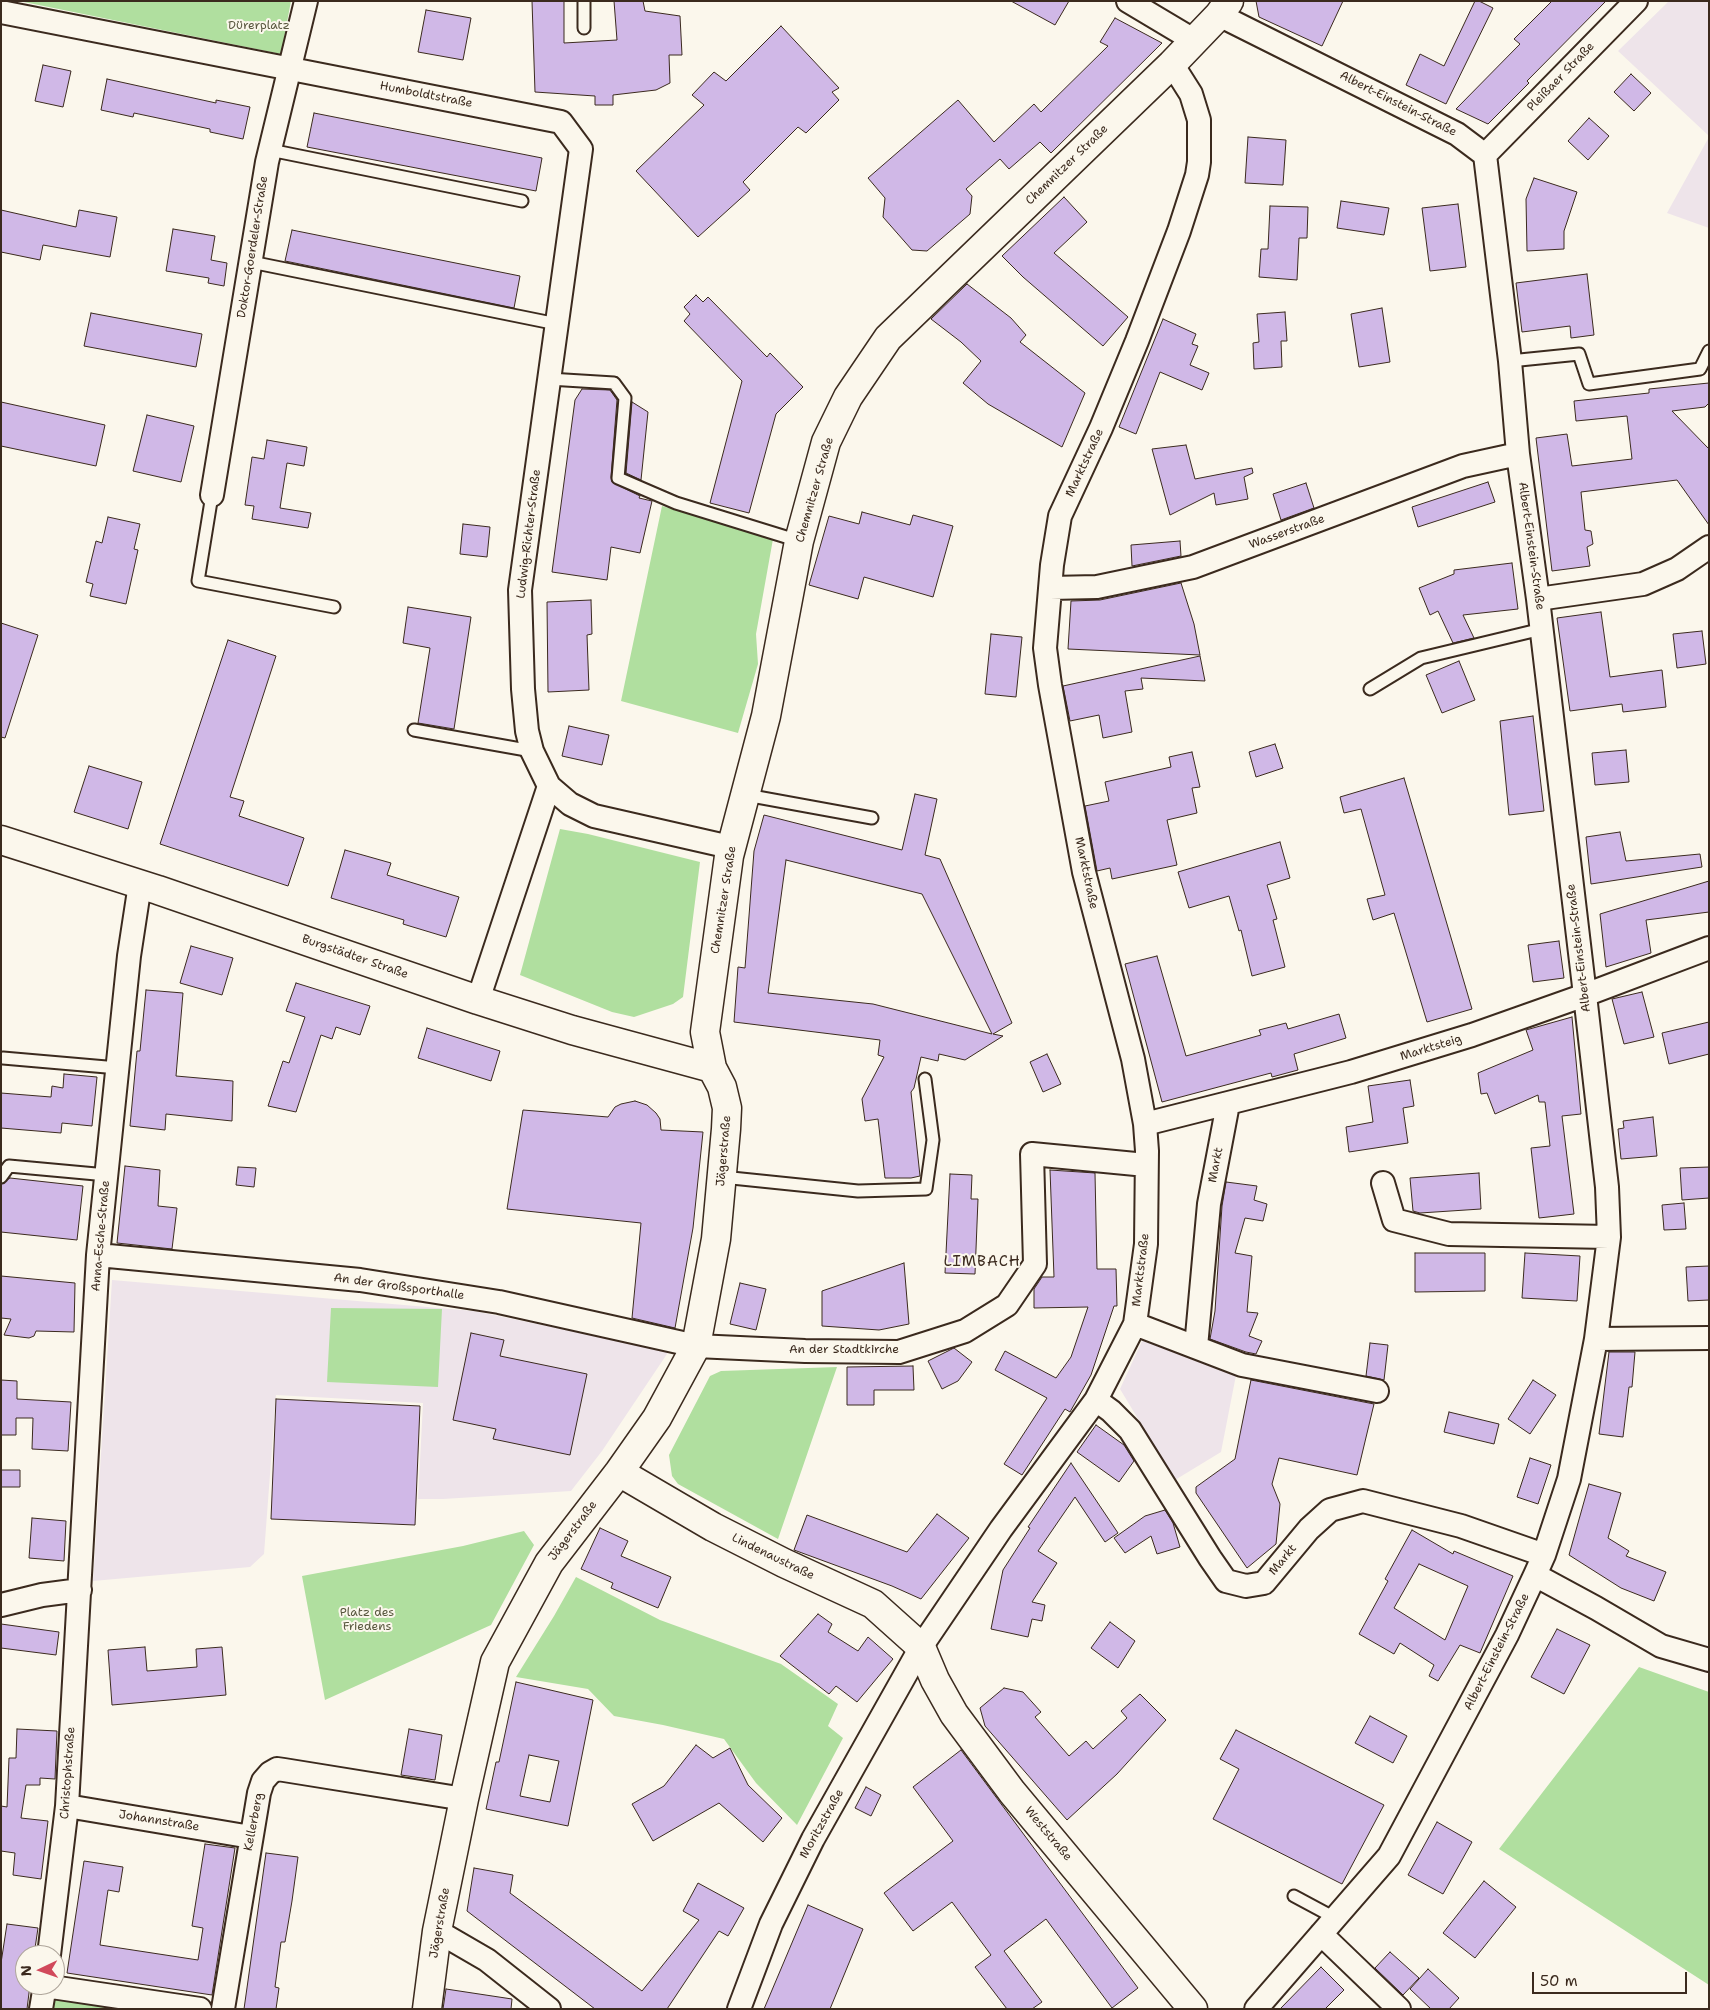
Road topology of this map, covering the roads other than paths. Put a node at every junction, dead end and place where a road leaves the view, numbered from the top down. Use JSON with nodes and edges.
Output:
{"nodes":[{"id":1,"x":306,"y":1,"type":"edge"},
{"id":2,"x":584,"y":1,"type":"edge"},
{"id":3,"x":1128,"y":1,"type":"edge"},
{"id":4,"x":1636,"y":1,"type":"edge"},
{"id":5,"x":1224,"y":8,"type":"edge"},
{"id":6,"x":1,"y":12,"type":"edge"},
{"id":7,"x":584,"y":28,"type":"dead end"},
{"id":8,"x":1195,"y":41,"type":"junction"},
{"id":9,"x":1172,"y":64,"type":"junction"},
{"id":10,"x":291,"y":69,"type":"junction"},
{"id":11,"x":561,"y":122,"type":"joint"},
{"id":12,"x":270,"y":150,"type":"junction"},
{"id":13,"x":1486,"y":154,"type":"junction"},
{"id":14,"x":522,"y":201,"type":"dead end"},
{"id":15,"x":251,"y":262,"type":"junction"},
{"id":16,"x":557,"y":324,"type":"junction"},
{"id":17,"x":1709,"y":351,"type":"edge"},
{"id":18,"x":1510,"y":361,"type":"junction"},
{"id":19,"x":549,"y":379,"type":"junction"},
{"id":20,"x":1518,"y":454,"type":"junction"},
{"id":21,"x":212,"y":495,"type":"joint"},
{"id":22,"x":799,"y":541,"type":"junction"},
{"id":23,"x":1709,"y":547,"type":"edge"},
{"id":24,"x":1050,"y":588,"type":"junction"},
{"id":25,"x":1538,"y":599,"type":"junction"},
{"id":26,"x":334,"y":607,"type":"dead end"},
{"id":27,"x":1542,"y":629,"type":"junction"},
{"id":28,"x":1370,"y":689,"type":"dead end"},
{"id":29,"x":414,"y":730,"type":"dead end"},
{"id":30,"x":532,"y":750,"type":"junction"},
{"id":31,"x":548,"y":786,"type":"junction"},
{"id":32,"x":746,"y":795,"type":"junction"},
{"id":33,"x":872,"y":818,"type":"dead end"},
{"id":34,"x":1,"y":840,"type":"edge"},
{"id":35,"x":730,"y":847,"type":"junction"},
{"id":36,"x":140,"y":884,"type":"junction"},
{"id":37,"x":1709,"y":948,"type":"edge"},
{"id":38,"x":1585,"y":995,"type":"junction"},
{"id":39,"x":478,"y":1000,"type":"junction"},
{"id":40,"x":4,"y":1058,"type":"dead end"},
{"id":41,"x":118,"y":1068,"type":"junction"},
{"id":42,"x":712,"y":1068,"type":"junction"},
{"id":43,"x":925,"y":1079,"type":"dead end"},
{"id":44,"x":1228,"y":1104,"type":"junction"},
{"id":45,"x":1145,"y":1124,"type":"junction"},
{"id":46,"x":1146,"y":1165,"type":"junction"},
{"id":47,"x":106,"y":1175,"type":"junction"},
{"id":48,"x":722,"y":1176,"type":"junction"},
{"id":49,"x":1,"y":1177,"type":"edge"},
{"id":50,"x":1383,"y":1183,"type":"dead end"},
{"id":51,"x":1610,"y":1237,"type":"junction"},
{"id":52,"x":98,"y":1255,"type":"junction"},
{"id":53,"x":1135,"y":1324,"type":"junction"},
{"id":54,"x":1709,"y":1338,"type":"edge"},
{"id":55,"x":1596,"y":1339,"type":"junction"},
{"id":56,"x":696,"y":1346,"type":"junction"},
{"id":57,"x":1196,"y":1347,"type":"junction"},
{"id":58,"x":1377,"y":1391,"type":"dead end"},
{"id":59,"x":1096,"y":1400,"type":"junction"},
{"id":60,"x":619,"y":1472,"type":"junction"},
{"id":61,"x":1540,"y":1565,"type":"junction"},
{"id":62,"x":80,"y":1590,"type":"junction"},
{"id":63,"x":1,"y":1605,"type":"edge"},
{"id":64,"x":922,"y":1646,"type":"junction"},
{"id":65,"x":1709,"y":1660,"type":"edge"},
{"id":66,"x":464,"y":1799,"type":"junction"},
{"id":67,"x":67,"y":1806,"type":"junction"},
{"id":68,"x":251,"y":1836,"type":"junction"},
{"id":69,"x":1294,"y":1896,"type":"dead end"},
{"id":70,"x":1328,"y":1926,"type":"junction"},
{"id":71,"x":437,"y":1931,"type":"junction"},
{"id":72,"x":50,"y":1945,"type":"edge"},
{"id":73,"x":65,"y":1988,"type":"edge"},
{"id":74,"x":43,"y":1995,"type":"edge"},
{"id":75,"x":41,"y":2009,"type":"edge"},
{"id":76,"x":200,"y":2009,"type":"edge"},
{"id":77,"x":223,"y":2009,"type":"edge"},
{"id":78,"x":427,"y":2009,"type":"edge"},
{"id":79,"x":549,"y":2009,"type":"edge"},
{"id":80,"x":739,"y":2009,"type":"edge"},
{"id":81,"x":1193,"y":2009,"type":"edge"},
{"id":82,"x":1256,"y":2009,"type":"edge"},
{"id":83,"x":1399,"y":2009,"type":"edge"}],
"edges":[{"from":1,"to":10,"type":"street","name":"Doktor-Goerdeler-Straße"},
{"from":2,"to":7,"type":"lane"},
{"from":3,"to":8,"type":"street"},
{"from":4,"to":13,"type":"street","name":"Pleißaer Straße"},
{"from":5,"to":8,"type":"main road","name":"Chemnitzer Straße"},
{"from":5,"to":13,"type":"street","name":"Albert-Einstein-Straße"},
{"from":6,"to":10,"type":"street"},
{"from":8,"to":9,"type":"main road","name":"Chemnitzer Straße"},
{"from":9,"to":22,"type":"main road","name":"Chemnitzer Straße"},
{"from":9,"to":24,"type":"street","name":"Marktstraße"},
{"from":10,"to":11,"type":"street","name":"Humboldtstraße"},
{"from":10,"to":12,"type":"street","name":"Doktor-Goerdeler-Straße"},
{"from":11,"to":16,"type":"street","name":"Ludwig-Richter-Straße"},
{"from":12,"to":14,"type":"lane"},
{"from":12,"to":15,"type":"street","name":"Doktor-Goerdeler-Straße"},
{"from":13,"to":18,"type":"street","name":"Albert-Einstein-Straße"},
{"from":15,"to":16,"type":"lane"},
{"from":15,"to":21,"type":"street","name":"Doktor-Goerdeler-Straße"},
{"from":16,"to":19,"type":"street","name":"Ludwig-Richter-Straße"},
{"from":17,"to":18,"type":"lane"},
{"from":18,"to":20,"type":"street","name":"Albert-Einstein-Straße"},
{"from":19,"to":22,"type":"lane"},
{"from":19,"to":30,"type":"street","name":"Ludwig-Richter-Straße"},
{"from":20,"to":24,"type":"street","name":"Wasserstraße"},
{"from":20,"to":25,"type":"street","name":"Albert-Einstein-Straße"},
{"from":21,"to":26,"type":"lane"},
{"from":22,"to":32,"type":"main road","name":"Chemnitzer Straße"},
{"from":23,"to":25,"type":"street"},
{"from":24,"to":45,"type":"street","name":"Marktstraße"},
{"from":25,"to":27,"type":"street","name":"Albert-Einstein-Straße"},
{"from":27,"to":28,"type":"lane"},
{"from":27,"to":38,"type":"street","name":"Albert-Einstein-Straße"},
{"from":29,"to":30,"type":"lane"},
{"from":30,"to":31,"type":"street","name":"Ludwig-Richter-Straße"},
{"from":31,"to":35,"type":"street","name":"Ludwig-Richter-Straße"},
{"from":31,"to":39,"type":"street"},
{"from":32,"to":33,"type":"lane"},
{"from":32,"to":35,"type":"main road","name":"Chemnitzer Straße"},
{"from":34,"to":36,"type":"main road","name":"Burgstädter Straße"},
{"from":35,"to":42,"type":"main road","name":"Chemnitzer Straße"},
{"from":36,"to":39,"type":"main road","name":"Burgstädter Straße"},
{"from":36,"to":41,"type":"street","name":"Anna-Esche-Straße"},
{"from":37,"to":38,"type":"street","name":"Marktsteig"},
{"from":38,"to":44,"type":"street","name":"Marktsteig"},
{"from":38,"to":51,"type":"street","name":"Albert-Einstein-Straße"},
{"from":39,"to":42,"type":"main road","name":"Burgstädter Straße"},
{"from":40,"to":41,"type":"lane"},
{"from":41,"to":47,"type":"street","name":"Anna-Esche-Straße"},
{"from":42,"to":48,"type":"main road","name":"Jägerstraße"},
{"from":43,"to":48,"type":"lane"},
{"from":44,"to":45,"type":"street","name":"Marktsteig"},
{"from":44,"to":57,"type":"street","name":"Markt"},
{"from":45,"to":46,"type":"street","name":"Marktstraße"},
{"from":46,"to":53,"type":"street","name":"Marktstraße"},
{"from":46,"to":56,"type":"street","name":"An der Stadtkirche"},
{"from":47,"to":49,"type":"lane"},
{"from":47,"to":52,"type":"street","name":"Anna-Esche-Straße"},
{"from":48,"to":56,"type":"main road","name":"Jägerstraße"},
{"from":50,"to":51,"type":"street"},
{"from":51,"to":55,"type":"street","name":"Albert-Einstein-Straße"},
{"from":52,"to":56,"type":"street","name":"An der Großsporthalle"},
{"from":52,"to":62,"type":"street","name":"Anna-Esche-Straße"},
{"from":53,"to":57,"type":"street"},
{"from":53,"to":59,"type":"street","name":"Marktstraße"},
{"from":54,"to":55,"type":"street"},
{"from":55,"to":61,"type":"street","name":"Albert-Einstein-Straße"},
{"from":56,"to":60,"type":"main road","name":"Jägerstraße"},
{"from":57,"to":58,"type":"street"},
{"from":59,"to":61,"type":"street","name":"Markt"},
{"from":59,"to":64,"type":"street","name":"Marktstraße"},
{"from":60,"to":64,"type":"main road","name":"Lindenaustraße"},
{"from":60,"to":66,"type":"main road","name":"Jägerstraße"},
{"from":61,"to":65,"type":"street","name":"Markt"},
{"from":61,"to":70,"type":"street","name":"Albert-Einstein-Straße"},
{"from":62,"to":63,"type":"street"},
{"from":62,"to":67,"type":"street","name":"Christophstraße"},
{"from":64,"to":80,"type":"street","name":"Moritzstraße"},
{"from":64,"to":81,"type":"main road","name":"Weststraße"},
{"from":66,"to":68,"type":"street","name":"Kellerberg"},
{"from":66,"to":71,"type":"main road","name":"Jägerstraße"},
{"from":67,"to":68,"type":"street","name":"Johannstraße"},
{"from":67,"to":72,"type":"street","name":"Christophstraße"},
{"from":68,"to":77,"type":"street","name":"Kellerberg"},
{"from":69,"to":70,"type":"lane"},
{"from":70,"to":82,"type":"street","name":"Albert-Einstein-Straße"},
{"from":70,"to":83,"type":"street"},
{"from":71,"to":78,"type":"main road","name":"Jägerstraße"},
{"from":71,"to":79,"type":"street"},
{"from":73,"to":76,"type":"street"},
{"from":74,"to":75,"type":"street"}]}
